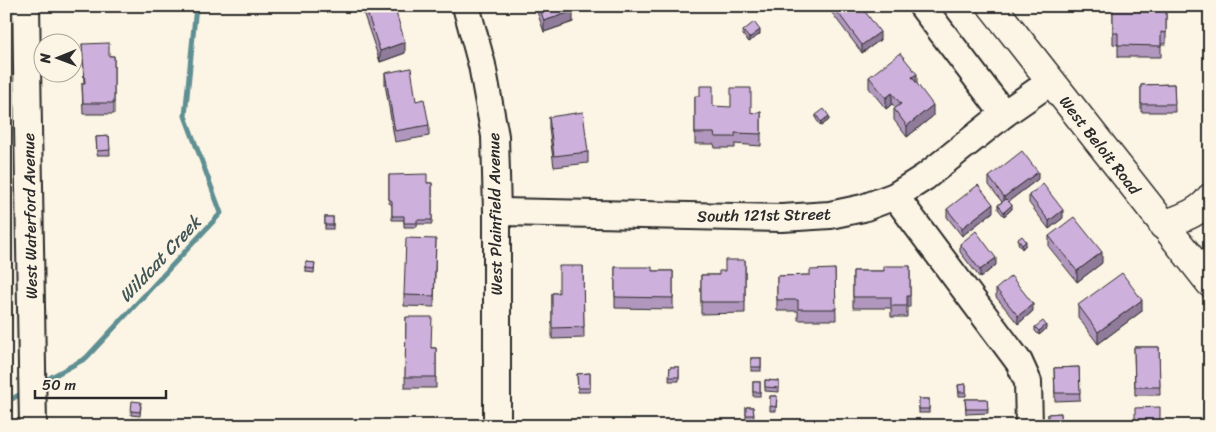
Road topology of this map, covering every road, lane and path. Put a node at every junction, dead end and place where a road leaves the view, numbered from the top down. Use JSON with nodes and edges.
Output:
{"nodes":[{"id":1,"x":26,"y":6,"type":"edge"},
{"id":2,"x":466,"y":6,"type":"edge"},
{"id":3,"x":922,"y":6,"type":"edge"},
{"id":4,"x":992,"y":6,"type":"edge"},
{"id":5,"x":1050,"y":82,"type":"junction"},
{"id":6,"x":1004,"y":114,"type":"junction"},
{"id":7,"x":895,"y":196,"type":"junction"},
{"id":8,"x":1210,"y":198,"type":"edge"},
{"id":9,"x":497,"y":212,"type":"junction"},
{"id":10,"x":1163,"y":225,"type":"junction"},
{"id":11,"x":1210,"y":283,"type":"edge"},
{"id":12,"x":34,"y":426,"type":"edge"},
{"id":13,"x":497,"y":426,"type":"edge"},
{"id":14,"x":1029,"y":426,"type":"edge"}],
"edges":[{"from":1,"to":12,"type":"street","name":"West Waterford Avenue"},
{"from":2,"to":9,"type":"street","name":"West Plainfield Avenue"},
{"from":3,"to":6,"type":"street"},
{"from":4,"to":5,"type":"main road","name":"West Beloit Road"},
{"from":5,"to":6,"type":"street","name":"South 121st Street"},
{"from":5,"to":10,"type":"main road","name":"West Beloit Road"},
{"from":6,"to":7,"type":"street","name":"South 121st Street"},
{"from":7,"to":9,"type":"street","name":"South 121st Street"},
{"from":7,"to":14,"type":"street"},
{"from":8,"to":10,"type":"main road"},
{"from":9,"to":13,"type":"street","name":"West Plainfield Avenue"},
{"from":10,"to":11,"type":"main road","name":"West Beloit Road"}]}
